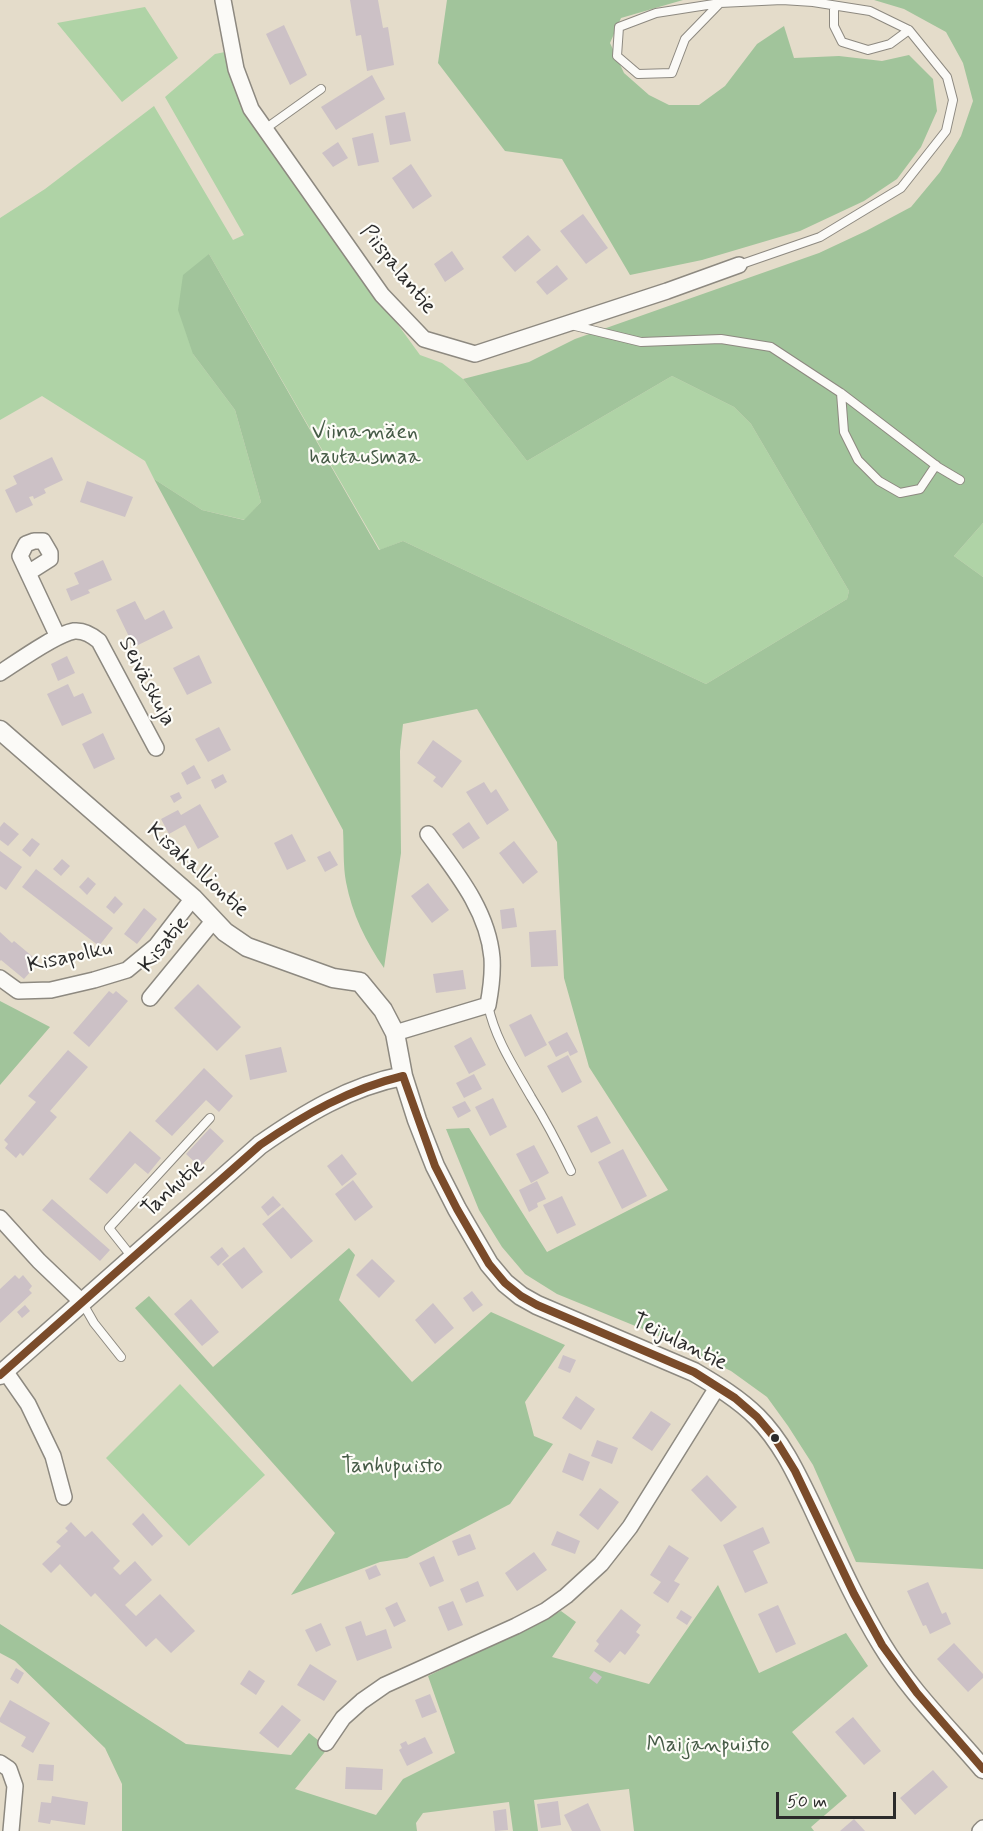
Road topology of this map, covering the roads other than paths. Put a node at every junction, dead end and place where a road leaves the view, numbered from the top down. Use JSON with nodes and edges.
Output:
{"nodes":[{"id":1,"x":223,"y":0,"type":"edge"},
{"id":2,"x":720,"y":3,"type":"junction"},
{"id":3,"x":834,"y":6,"type":"junction"},
{"id":4,"x":909,"y":30,"type":"junction"},
{"id":5,"x":321,"y":89,"type":"dead end"},
{"id":6,"x":265,"y":129,"type":"junction"},
{"id":7,"x":739,"y":265,"type":"joint"},
{"id":8,"x":567,"y":324,"type":"junction"},
{"id":9,"x":841,"y":393,"type":"junction"},
{"id":10,"x":936,"y":465,"type":"junction"},
{"id":11,"x":960,"y":480,"type":"dead end"},
{"id":12,"x":28,"y":573,"type":"dead end"},
{"id":13,"x":58,"y":637,"type":"junction"},
{"id":14,"x":0,"y":673,"type":"edge"},
{"id":15,"x":0,"y":730,"type":"edge"},
{"id":16,"x":156,"y":748,"type":"dead end"},
{"id":17,"x":428,"y":834,"type":"dead end"},
{"id":18,"x":193,"y":898,"type":"junction"},
{"id":19,"x":214,"y":920,"type":"junction"},
{"id":20,"x":0,"y":978,"type":"edge"},
{"id":21,"x":150,"y":998,"type":"dead end"},
{"id":22,"x":488,"y":1005,"type":"junction"},
{"id":23,"x":395,"y":1033,"type":"junction"},
{"id":24,"x":403,"y":1076,"type":"junction"},
{"id":25,"x":210,"y":1118,"type":"dead end"},
{"id":26,"x":571,"y":1171,"type":"dead end"},
{"id":27,"x":0,"y":1218,"type":"edge"},
{"id":28,"x":133,"y":1258,"type":"junction"},
{"id":29,"x":82,"y":1302,"type":"junction"},
{"id":30,"x":121,"y":1357,"type":"dead end"},
{"id":31,"x":2,"y":1373,"type":"edge"},
{"id":32,"x":718,"y":1386,"type":"junction"},
{"id":33,"x":64,"y":1497,"type":"dead end"},
{"id":34,"x":326,"y":1743,"type":"dead end"},
{"id":35,"x":0,"y":1763,"type":"edge"},
{"id":36,"x":983,"y":1769,"type":"edge"},
{"id":37,"x":11,"y":1831,"type":"edge"}],
"edges":[{"from":1,"to":6,"type":"street","name":"Piispalantie"},
{"from":2,"to":2,"type":"lane"},
{"from":2,"to":3,"type":"lane"},
{"from":3,"to":4,"type":"lane"},
{"from":3,"to":4,"type":"lane"},
{"from":4,"to":7,"type":"lane"},
{"from":5,"to":6,"type":"lane"},
{"from":6,"to":8,"type":"street","name":"Piispalantie"},
{"from":7,"to":8,"type":"street","name":"Piispalantie"},
{"from":8,"to":9,"type":"lane"},
{"from":9,"to":10,"type":"lane"},
{"from":9,"to":10,"type":"lane"},
{"from":10,"to":11,"type":"lane"},
{"from":12,"to":13,"type":"street"},
{"from":13,"to":14,"type":"street","name":"Seiväskuja"},
{"from":13,"to":16,"type":"street","name":"Seiväskuja"},
{"from":15,"to":18,"type":"street","name":"Kisakalliontie"},
{"from":17,"to":22,"type":"street"},
{"from":18,"to":19,"type":"street","name":"Kisakalliontie"},
{"from":18,"to":20,"type":"street","name":"Kisapolku"},
{"from":19,"to":21,"type":"street","name":"Kisatie"},
{"from":19,"to":23,"type":"street","name":"Kisakalliontie"},
{"from":22,"to":23,"type":"street"},
{"from":22,"to":26,"type":"lane"},
{"from":23,"to":24,"type":"street","name":"Kisakalliontie"},
{"from":24,"to":28,"type":"street","name":"Tanhutie"},
{"from":24,"to":32,"type":"street","name":"Teijulantie"},
{"from":25,"to":28,"type":"lane"},
{"from":27,"to":29,"type":"street"},
{"from":28,"to":29,"type":"street","name":"Tanhutie"},
{"from":29,"to":30,"type":"lane"},
{"from":29,"to":31,"type":"street","name":"Tanhutie"},
{"from":31,"to":33,"type":"street"},
{"from":32,"to":34,"type":"street"},
{"from":32,"to":36,"type":"street","name":"Teijulantie"},
{"from":35,"to":37,"type":"street"}]}
